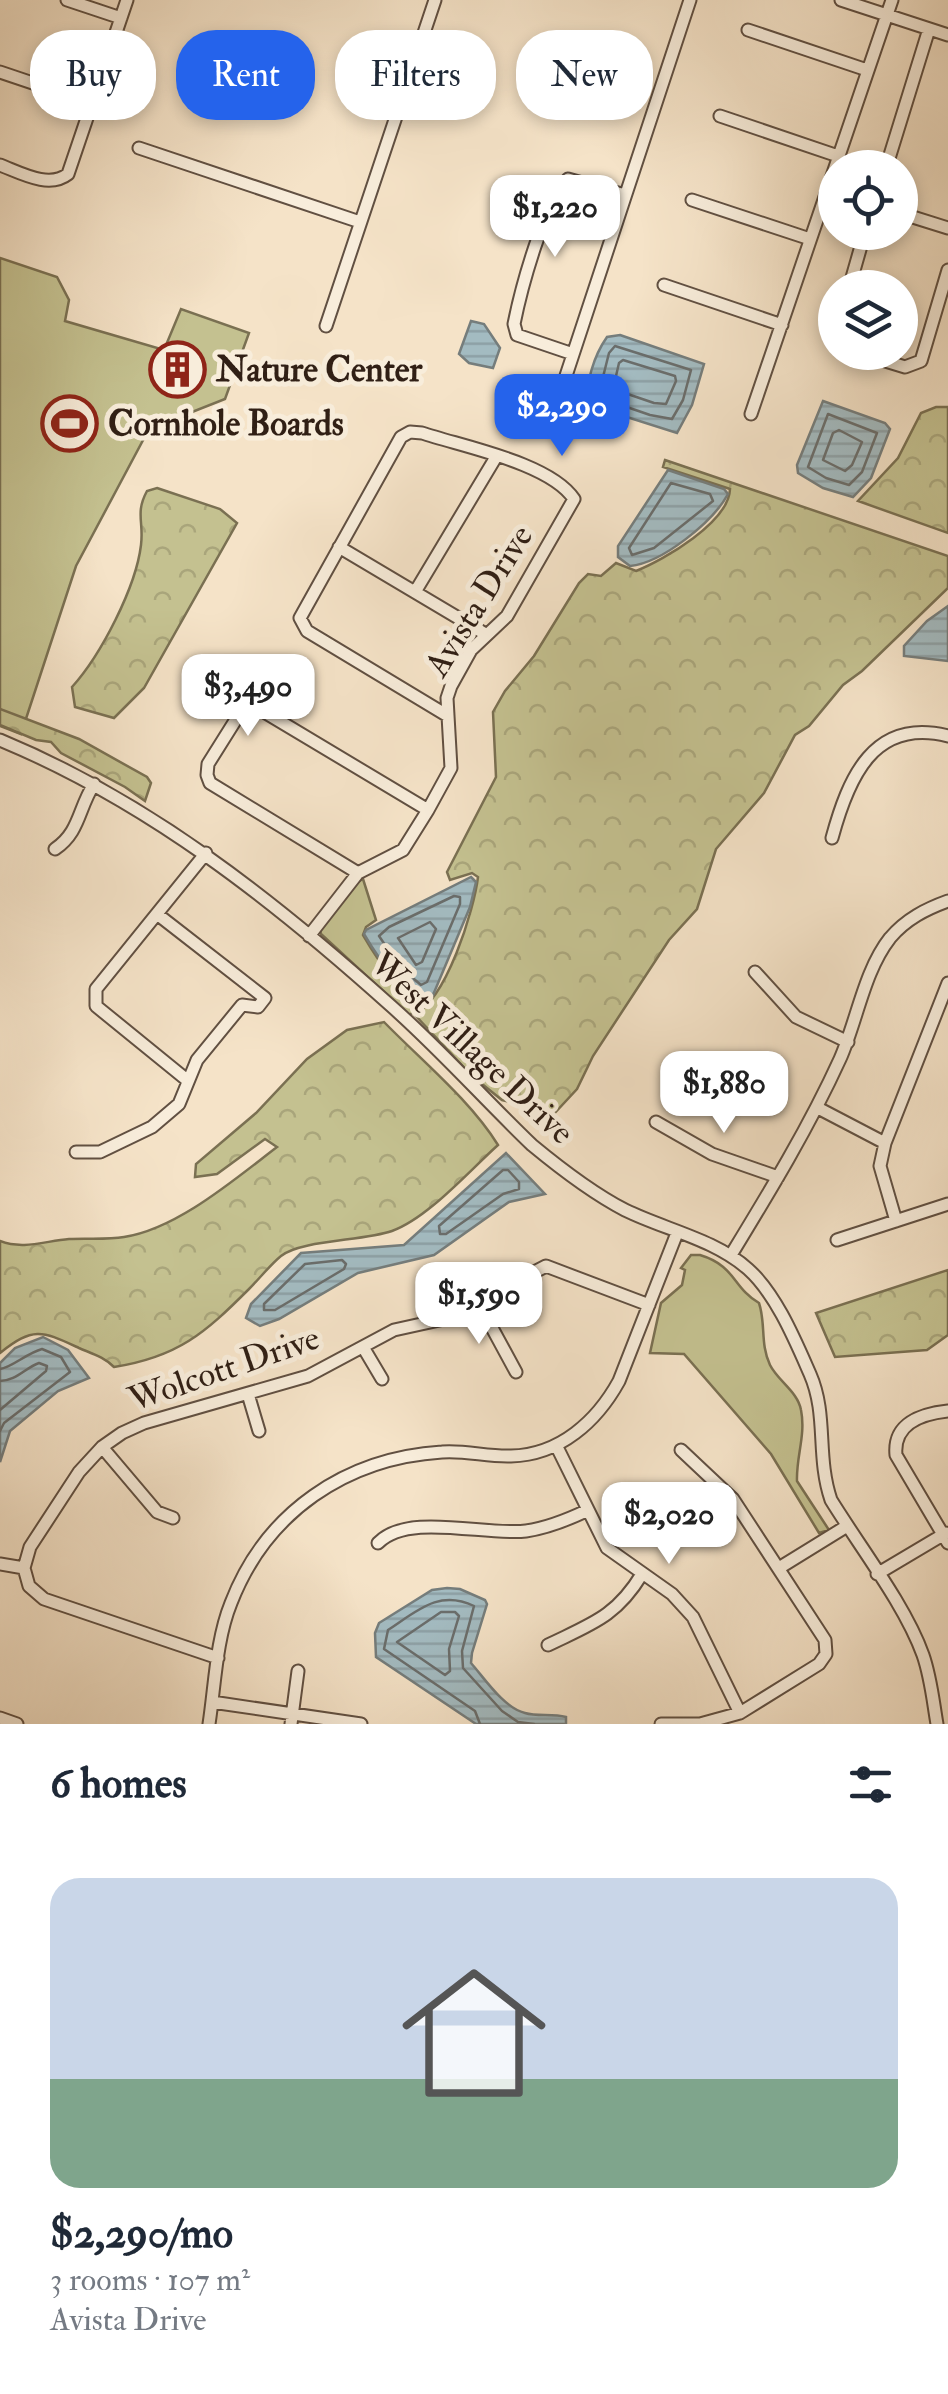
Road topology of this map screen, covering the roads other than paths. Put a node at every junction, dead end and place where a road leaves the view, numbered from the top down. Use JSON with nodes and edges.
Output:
{"nodes":[{"id":1,"x":67,"y":0,"type":"edge"},
{"id":2,"x":127,"y":0,"type":"edge"},
{"id":3,"x":434,"y":0,"type":"edge"},
{"id":4,"x":690,"y":0,"type":"edge"},
{"id":5,"x":840,"y":0,"type":"edge"},
{"id":6,"x":892,"y":0,"type":"edge"},
{"id":7,"x":887,"y":15,"type":"junction"},
{"id":8,"x":121,"y":18,"type":"junction"},
{"id":9,"x":929,"y":29,"type":"junction"},
{"id":10,"x":117,"y":30,"type":"edge"},
{"id":11,"x":748,"y":30,"type":"dead end"},
{"id":12,"x":948,"y":35,"type":"edge"},
{"id":13,"x":867,"y":70,"type":"junction"},
{"id":14,"x":0,"y":72,"type":"edge"},
{"id":15,"x":30,"y":82,"type":"edge"},
{"id":16,"x":720,"y":116,"type":"dead end"},
{"id":17,"x":86,"y":120,"type":"edge"},
{"id":18,"x":139,"y":148,"type":"dead end"},
{"id":19,"x":820,"y":150,"type":"edge"},
{"id":20,"x":840,"y":150,"type":"edge"},
{"id":21,"x":892,"y":150,"type":"edge"},
{"id":22,"x":0,"y":166,"type":"edge"},
{"id":23,"x":625,"y":195,"type":"junction"},
{"id":24,"x":692,"y":200,"type":"dead end"},
{"id":25,"x":818,"y":215,"type":"edge"},
{"id":26,"x":918,"y":219,"type":"edge"},
{"id":27,"x":360,"y":222,"type":"junction"},
{"id":28,"x":948,"y":228,"type":"edge"},
{"id":29,"x":810,"y":239,"type":"junction"},
{"id":30,"x":948,"y":270,"type":"edge"},
{"id":31,"x":664,"y":285,"type":"dead end"},
{"id":32,"x":782,"y":325,"type":"junction"},
{"id":33,"x":326,"y":326,"type":"dead end"},
{"id":34,"x":573,"y":354,"type":"junction"},
{"id":35,"x":918,"y":362,"type":"edge"},
{"id":36,"x":556,"y":406,"type":"dead end"},
{"id":37,"x":752,"y":414,"type":"dead end"},
{"id":38,"x":496,"y":458,"type":"junction"},
{"id":39,"x":338,"y":547,"type":"junction"},
{"id":40,"x":415,"y":592,"type":"junction"},
{"id":41,"x":487,"y":635,"type":"junction"},
{"id":42,"x":448,"y":716,"type":"junction"},
{"id":43,"x":948,"y":736,"type":"edge"},
{"id":44,"x":0,"y":740,"type":"edge"},
{"id":45,"x":94,"y":784,"type":"junction"},
{"id":46,"x":428,"y":810,"type":"junction"},
{"id":47,"x":832,"y":838,"type":"dead end"},
{"id":48,"x":55,"y":849,"type":"dead end"},
{"id":49,"x":206,"y":854,"type":"junction"},
{"id":50,"x":358,"y":874,"type":"junction"},
{"id":51,"x":948,"y":901,"type":"edge"},
{"id":52,"x":157,"y":914,"type":"junction"},
{"id":53,"x":309,"y":936,"type":"junction"},
{"id":54,"x":754,"y":972,"type":"dead end"},
{"id":55,"x":948,"y":983,"type":"edge"},
{"id":56,"x":848,"y":1042,"type":"junction"},
{"id":57,"x":187,"y":1080,"type":"junction"},
{"id":58,"x":818,"y":1108,"type":"junction"},
{"id":59,"x":656,"y":1122,"type":"dead end"},
{"id":60,"x":886,"y":1143,"type":"junction"},
{"id":61,"x":76,"y":1152,"type":"dead end"},
{"id":62,"x":778,"y":1177,"type":"junction"},
{"id":63,"x":948,"y":1204,"type":"edge"},
{"id":64,"x":896,"y":1221,"type":"junction"},
{"id":65,"x":676,"y":1233,"type":"junction"},
{"id":66,"x":837,"y":1240,"type":"dead end"},
{"id":67,"x":731,"y":1255,"type":"junction"},
{"id":68,"x":478,"y":1302,"type":"junction"},
{"id":69,"x":648,"y":1305,"type":"junction"},
{"id":70,"x":363,"y":1346,"type":"junction"},
{"id":71,"x":516,"y":1372,"type":"dead end"},
{"id":72,"x":382,"y":1379,"type":"dead end"},
{"id":73,"x":248,"y":1394,"type":"junction"},
{"id":74,"x":948,"y":1411,"type":"edge"},
{"id":75,"x":258,"y":1431,"type":"dead end"},
{"id":76,"x":102,"y":1446,"type":"junction"},
{"id":77,"x":556,"y":1446,"type":"junction"},
{"id":78,"x":680,"y":1450,"type":"dead end"},
{"id":79,"x":586,"y":1511,"type":"junction"},
{"id":80,"x":173,"y":1518,"type":"dead end"},
{"id":81,"x":846,"y":1526,"type":"junction"},
{"id":82,"x":946,"y":1536,"type":"edge"},
{"id":83,"x":378,"y":1543,"type":"dead end"},
{"id":84,"x":0,"y":1564,"type":"edge"},
{"id":85,"x":24,"y":1568,"type":"junction"},
{"id":86,"x":779,"y":1568,"type":"junction"},
{"id":87,"x":642,"y":1574,"type":"junction"},
{"id":88,"x":877,"y":1574,"type":"junction"},
{"id":89,"x":548,"y":1645,"type":"dead end"},
{"id":90,"x":218,"y":1658,"type":"junction"},
{"id":91,"x":298,"y":1671,"type":"dead end"},
{"id":92,"x":212,"y":1702,"type":"junction"},
{"id":93,"x":740,"y":1713,"type":"junction"},
{"id":94,"x":0,"y":1718,"type":"edge"},
{"id":95,"x":292,"y":1719,"type":"edge"},
{"id":96,"x":17,"y":1724,"type":"edge"},
{"id":97,"x":210,"y":1724,"type":"edge"},
{"id":98,"x":362,"y":1724,"type":"edge"},
{"id":99,"x":660,"y":1724,"type":"edge"},
{"id":100,"x":937,"y":1724,"type":"edge"}],
"edges":[{"from":1,"to":8,"type":"street"},
{"from":2,"to":8,"type":"street"},
{"from":3,"to":27,"type":"street"},
{"from":4,"to":23,"type":"street"},
{"from":5,"to":7,"type":"street"},
{"from":6,"to":7,"type":"street"},
{"from":7,"to":9,"type":"street"},
{"from":7,"to":13,"type":"street"},
{"from":8,"to":10,"type":"street"},
{"from":9,"to":12,"type":"street"},
{"from":9,"to":21,"type":"street"},
{"from":11,"to":13,"type":"street"},
{"from":13,"to":20,"type":"street"},
{"from":14,"to":15,"type":"street"},
{"from":16,"to":19,"type":"street"},
{"from":17,"to":22,"type":"street"},
{"from":18,"to":27,"type":"street"},
{"from":23,"to":34,"type":"street"},
{"from":23,"to":34,"type":"street"},
{"from":24,"to":29,"type":"street"},
{"from":25,"to":29,"type":"street"},
{"from":26,"to":28,"type":"street"},
{"from":27,"to":33,"type":"street"},
{"from":29,"to":32,"type":"street"},
{"from":30,"to":35,"type":"street"},
{"from":31,"to":32,"type":"street"},
{"from":32,"to":37,"type":"street"},
{"from":34,"to":36,"type":"street"},
{"from":38,"to":39,"type":"street","name":"Avista Drive"},
{"from":38,"to":40,"type":"street"},
{"from":38,"to":41,"type":"street","name":"Avista Drive"},
{"from":39,"to":40,"type":"street"},
{"from":39,"to":42,"type":"street","name":"Avista Drive"},
{"from":40,"to":41,"type":"street"},
{"from":41,"to":42,"type":"street","name":"Avista Drive"},
{"from":42,"to":46,"type":"street","name":"Avista Drive"},
{"from":43,"to":47,"type":"street"},
{"from":44,"to":45,"type":"street","name":"West Village Drive"},
{"from":45,"to":48,"type":"street"},
{"from":45,"to":49,"type":"street","name":"West Village Drive"},
{"from":46,"to":50,"type":"street","name":"Avista Drive"},
{"from":46,"to":50,"type":"street"},
{"from":49,"to":52,"type":"street"},
{"from":49,"to":53,"type":"street","name":"West Village Drive"},
{"from":50,"to":53,"type":"street","name":"Avista Drive"},
{"from":51,"to":56,"type":"street"},
{"from":52,"to":57,"type":"street"},
{"from":52,"to":57,"type":"street"},
{"from":53,"to":65,"type":"street","name":"West Village Drive"},
{"from":54,"to":56,"type":"street"},
{"from":55,"to":60,"type":"street"},
{"from":56,"to":58,"type":"street"},
{"from":57,"to":61,"type":"street"},
{"from":58,"to":60,"type":"street"},
{"from":58,"to":62,"type":"street"},
{"from":59,"to":62,"type":"street"},
{"from":60,"to":64,"type":"street"},
{"from":62,"to":67,"type":"street"},
{"from":63,"to":64,"type":"street"},
{"from":64,"to":66,"type":"street"},
{"from":65,"to":67,"type":"street","name":"West Village Drive"},
{"from":65,"to":69,"type":"street"},
{"from":67,"to":81,"type":"street","name":"West Village Drive"},
{"from":68,"to":69,"type":"street","name":"Wolcott Drive"},
{"from":68,"to":70,"type":"street","name":"Wolcott Drive"},
{"from":68,"to":71,"type":"street"},
{"from":69,"to":77,"type":"street"},
{"from":70,"to":72,"type":"street"},
{"from":70,"to":73,"type":"street","name":"Wolcott Drive"},
{"from":73,"to":75,"type":"street"},
{"from":73,"to":76,"type":"street","name":"Wolcott Drive"},
{"from":74,"to":82,"type":"street"},
{"from":76,"to":80,"type":"street"},
{"from":76,"to":85,"type":"street","name":"Wolcott Drive"},
{"from":77,"to":79,"type":"street"},
{"from":77,"to":90,"type":"street"},
{"from":78,"to":86,"type":"street"},
{"from":79,"to":83,"type":"street"},
{"from":79,"to":87,"type":"street"},
{"from":81,"to":86,"type":"street"},
{"from":81,"to":88,"type":"street","name":"West Village Drive"},
{"from":82,"to":88,"type":"street"},
{"from":84,"to":85,"type":"street"},
{"from":85,"to":90,"type":"street"},
{"from":86,"to":93,"type":"street"},
{"from":87,"to":89,"type":"street"},
{"from":87,"to":93,"type":"street"},
{"from":88,"to":100,"type":"street","name":"West Village Drive"},
{"from":90,"to":92,"type":"street"},
{"from":91,"to":95,"type":"street"},
{"from":92,"to":95,"type":"street"},
{"from":92,"to":97,"type":"street"},
{"from":93,"to":99,"type":"street"},
{"from":94,"to":96,"type":"street"},
{"from":95,"to":98,"type":"street"}]}
